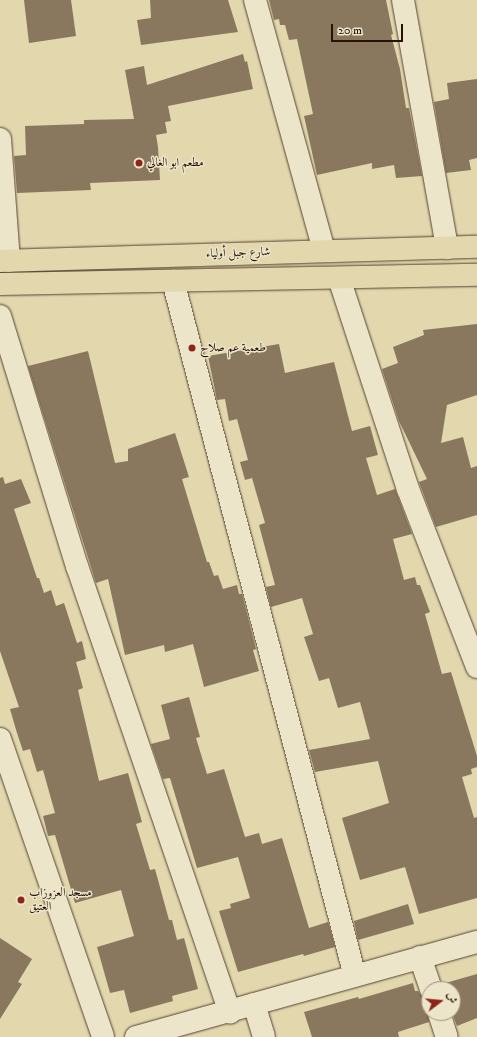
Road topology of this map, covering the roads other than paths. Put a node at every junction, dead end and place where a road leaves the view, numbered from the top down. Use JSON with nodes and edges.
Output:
{"nodes":[{"id":1,"x":254,"y":0,"type":"edge"},
{"id":2,"x":403,"y":0,"type":"edge"},
{"id":3,"x":0,"y":140,"type":"edge"},
{"id":4,"x":477,"y":247,"type":"edge"},
{"id":5,"x":446,"y":248,"type":"junction"},
{"id":6,"x":324,"y":250,"type":"junction"},
{"id":7,"x":5,"y":261,"type":"edge"},
{"id":8,"x":477,"y":275,"type":"edge"},
{"id":9,"x":339,"y":278,"type":"junction"},
{"id":10,"x":172,"y":281,"type":"junction"},
{"id":11,"x":0,"y":284,"type":"edge"},
{"id":12,"x":0,"y":316,"type":"edge"},
{"id":13,"x":470,"y":630,"type":"edge"},
{"id":14,"x":477,"y":667,"type":"edge"},
{"id":15,"x":0,"y":739,"type":"edge"},
{"id":16,"x":477,"y":942,"type":"edge"},
{"id":17,"x":420,"y":957,"type":"junction"},
{"id":18,"x":356,"y":976,"type":"junction"},
{"id":19,"x":428,"y":981,"type":"edge"},
{"id":20,"x":254,"y":1004,"type":"junction"},
{"id":21,"x":230,"y":1012,"type":"junction"},
{"id":22,"x":442,"y":1021,"type":"edge"},
{"id":23,"x":103,"y":1037,"type":"edge"},
{"id":24,"x":136,"y":1037,"type":"edge"},
{"id":25,"x":264,"y":1037,"type":"edge"},
{"id":26,"x":447,"y":1037,"type":"edge"}],
"edges":[{"from":1,"to":6,"type":"street"},
{"from":2,"to":5,"type":"street"},
{"from":3,"to":7,"type":"street"},
{"from":4,"to":5,"type":"main road","name":"شارع جبل أولياء"},
{"from":5,"to":6,"type":"main road","name":"شارع جبل أولياء"},
{"from":6,"to":7,"type":"main road","name":"شارع جبل أولياء"},
{"from":8,"to":9,"type":"main road"},
{"from":9,"to":10,"type":"main road"},
{"from":9,"to":13,"type":"street"},
{"from":10,"to":11,"type":"main road"},
{"from":10,"to":18,"type":"street"},
{"from":12,"to":21,"type":"street"},
{"from":13,"to":14,"type":"street"},
{"from":15,"to":23,"type":"street"},
{"from":16,"to":17,"type":"street"},
{"from":17,"to":18,"type":"street"},
{"from":17,"to":19,"type":"street"},
{"from":18,"to":20,"type":"street"},
{"from":20,"to":21,"type":"street"},
{"from":20,"to":25,"type":"street"},
{"from":21,"to":24,"type":"street"},
{"from":22,"to":26,"type":"street"}]}
